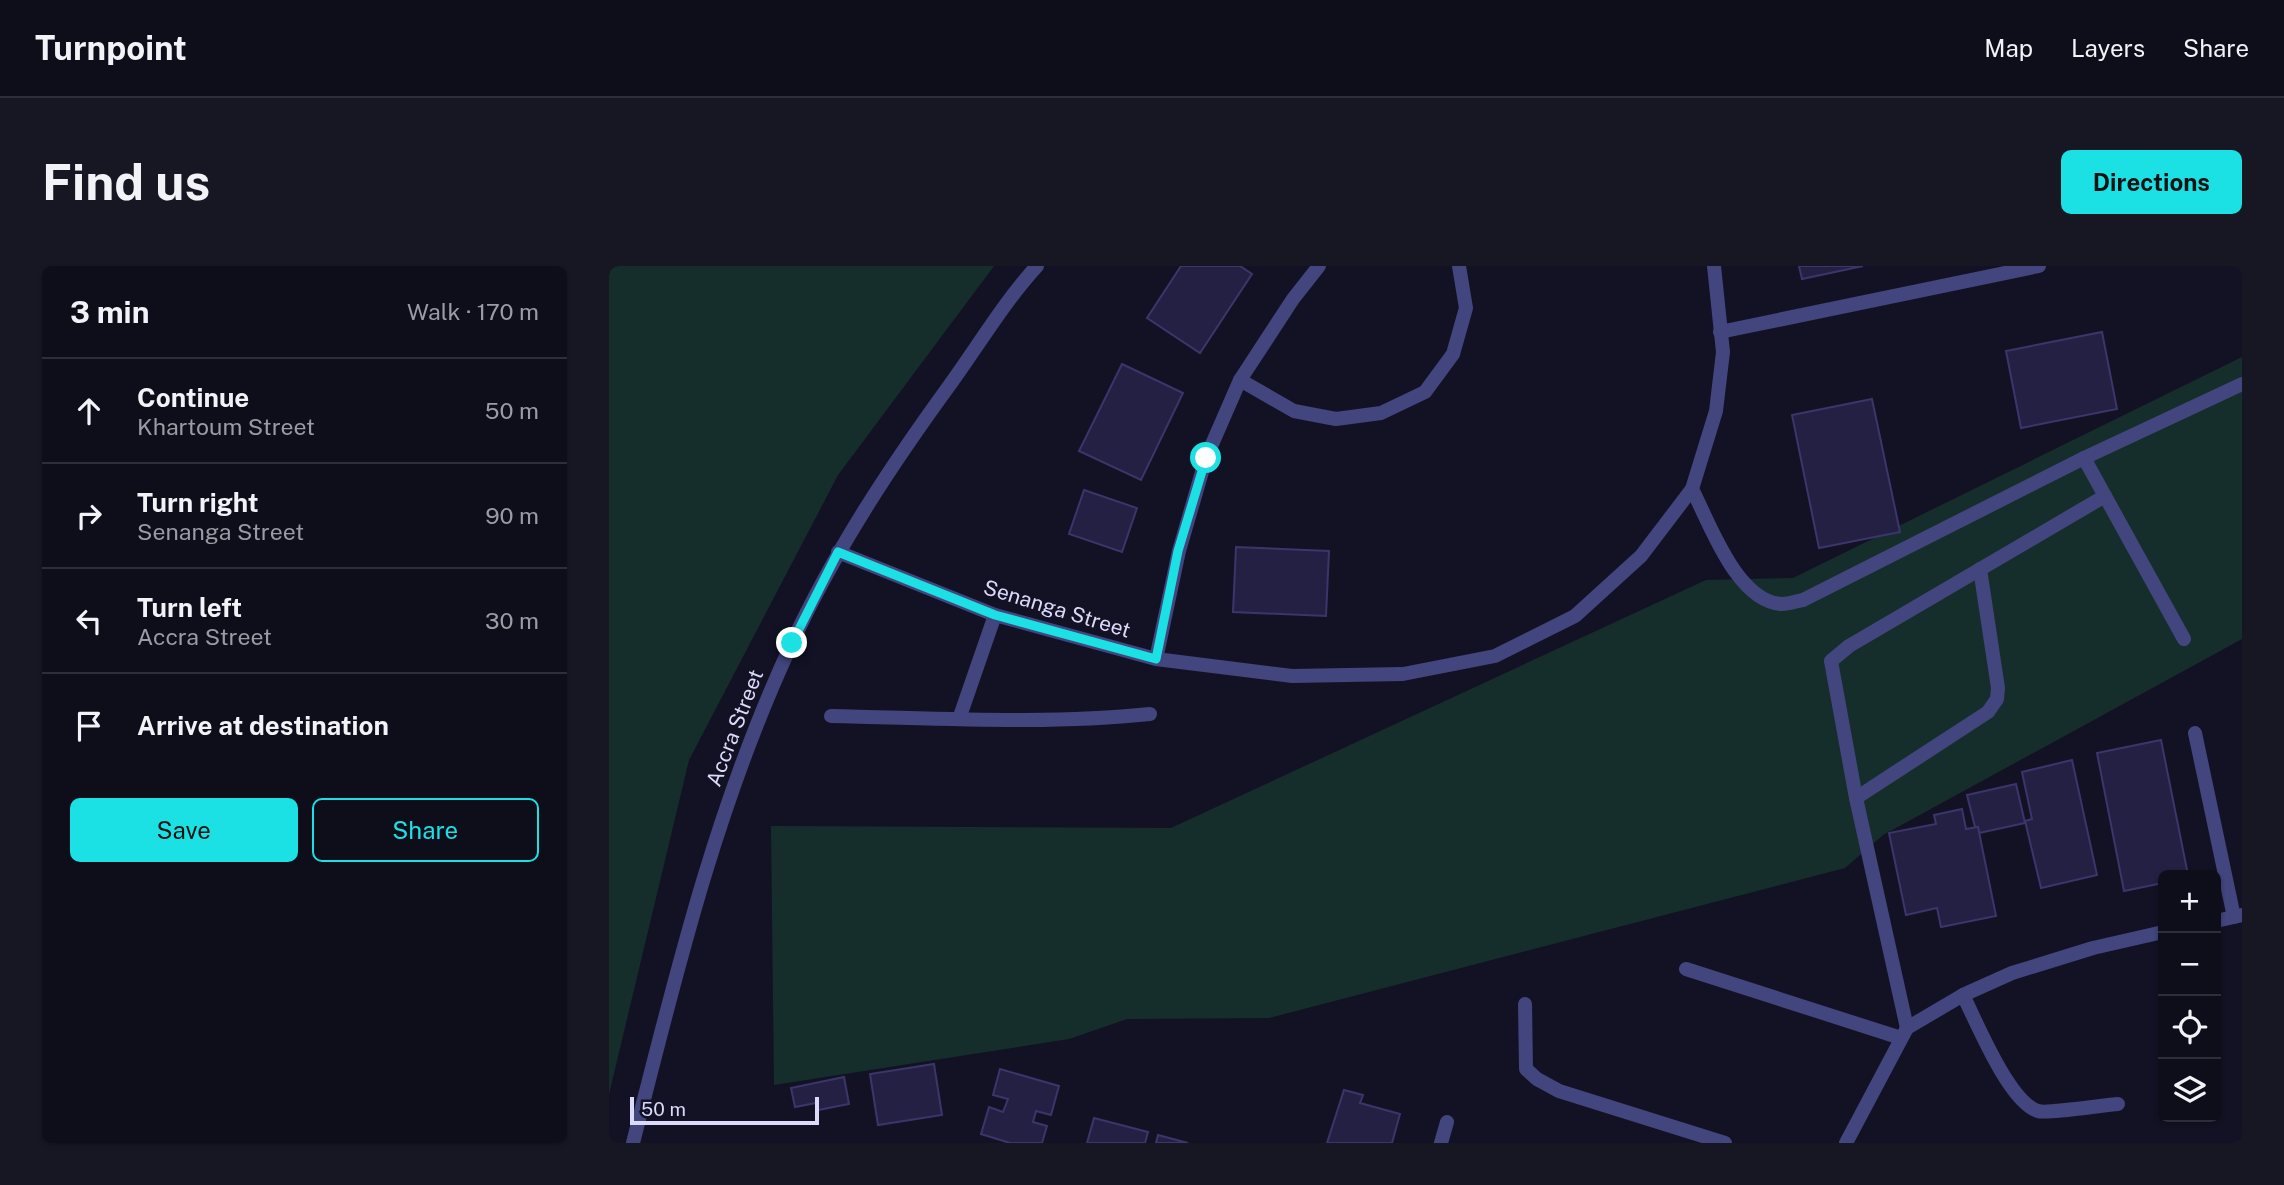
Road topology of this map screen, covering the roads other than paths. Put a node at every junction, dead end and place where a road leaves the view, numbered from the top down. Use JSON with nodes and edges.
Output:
{"nodes":[{"id":1,"x":1037,"y":266,"type":"edge"},
{"id":2,"x":1319,"y":266,"type":"edge"},
{"id":3,"x":1459,"y":266,"type":"edge"},
{"id":4,"x":1714,"y":266,"type":"edge"},
{"id":5,"x":2039,"y":266,"type":"edge"},
{"id":6,"x":1720,"y":332,"type":"junction"},
{"id":7,"x":1240,"y":380,"type":"junction"},
{"id":8,"x":2242,"y":384,"type":"edge"},
{"id":9,"x":2084,"y":458,"type":"junction"},
{"id":10,"x":1692,"y":489,"type":"junction"},
{"id":11,"x":2105,"y":496,"type":"junction"},
{"id":12,"x":838,"y":552,"type":"junction"},
{"id":13,"x":1980,"y":569,"type":"junction"},
{"id":14,"x":995,"y":615,"type":"junction"},
{"id":15,"x":2184,"y":639,"type":"dead end"},
{"id":16,"x":1156,"y":659,"type":"junction"},
{"id":17,"x":1150,"y":714,"type":"dead end"},
{"id":18,"x":831,"y":716,"type":"dead end"},
{"id":19,"x":959,"y":719,"type":"junction"},
{"id":20,"x":2195,"y":733,"type":"dead end"},
{"id":21,"x":1856,"y":798,"type":"junction"},
{"id":22,"x":2238,"y":916,"type":"edge"},
{"id":23,"x":2159,"y":933,"type":"edge"},
{"id":24,"x":1686,"y":969,"type":"dead end"},
{"id":25,"x":1963,"y":995,"type":"junction"},
{"id":26,"x":1525,"y":1004,"type":"dead end"},
{"id":27,"x":1904,"y":1033,"type":"junction"},
{"id":28,"x":2118,"y":1104,"type":"dead end"},
{"id":29,"x":1447,"y":1122,"type":"dead end"},
{"id":30,"x":633,"y":1143,"type":"edge"},
{"id":31,"x":1441,"y":1143,"type":"edge"},
{"id":32,"x":1725,"y":1143,"type":"edge"},
{"id":33,"x":1846,"y":1143,"type":"edge"}],
"edges":[{"from":1,"to":12,"type":"street","name":"Accra Street"},
{"from":2,"to":7,"type":"street"},
{"from":3,"to":7,"type":"street"},
{"from":4,"to":6,"type":"street","name":"Senanga Street"},
{"from":5,"to":6,"type":"street"},
{"from":6,"to":10,"type":"street","name":"Senanga Street"},
{"from":7,"to":16,"type":"street"},
{"from":8,"to":9,"type":"street"},
{"from":9,"to":10,"type":"street"},
{"from":9,"to":11,"type":"street"},
{"from":10,"to":16,"type":"street","name":"Senanga Street"},
{"from":11,"to":13,"type":"street"},
{"from":11,"to":15,"type":"street"},
{"from":12,"to":14,"type":"street","name":"Senanga Street"},
{"from":12,"to":30,"type":"street","name":"Accra Street"},
{"from":13,"to":21,"type":"street"},
{"from":13,"to":21,"type":"street"},
{"from":14,"to":16,"type":"street","name":"Senanga Street"},
{"from":14,"to":19,"type":"street"},
{"from":17,"to":19,"type":"street"},
{"from":18,"to":19,"type":"street"},
{"from":20,"to":22,"type":"street"},
{"from":21,"to":27,"type":"street"},
{"from":23,"to":25,"type":"street"},
{"from":24,"to":27,"type":"street"},
{"from":25,"to":27,"type":"street"},
{"from":25,"to":28,"type":"street"},
{"from":26,"to":32,"type":"street"},
{"from":27,"to":33,"type":"street"},
{"from":29,"to":31,"type":"street"}]}
